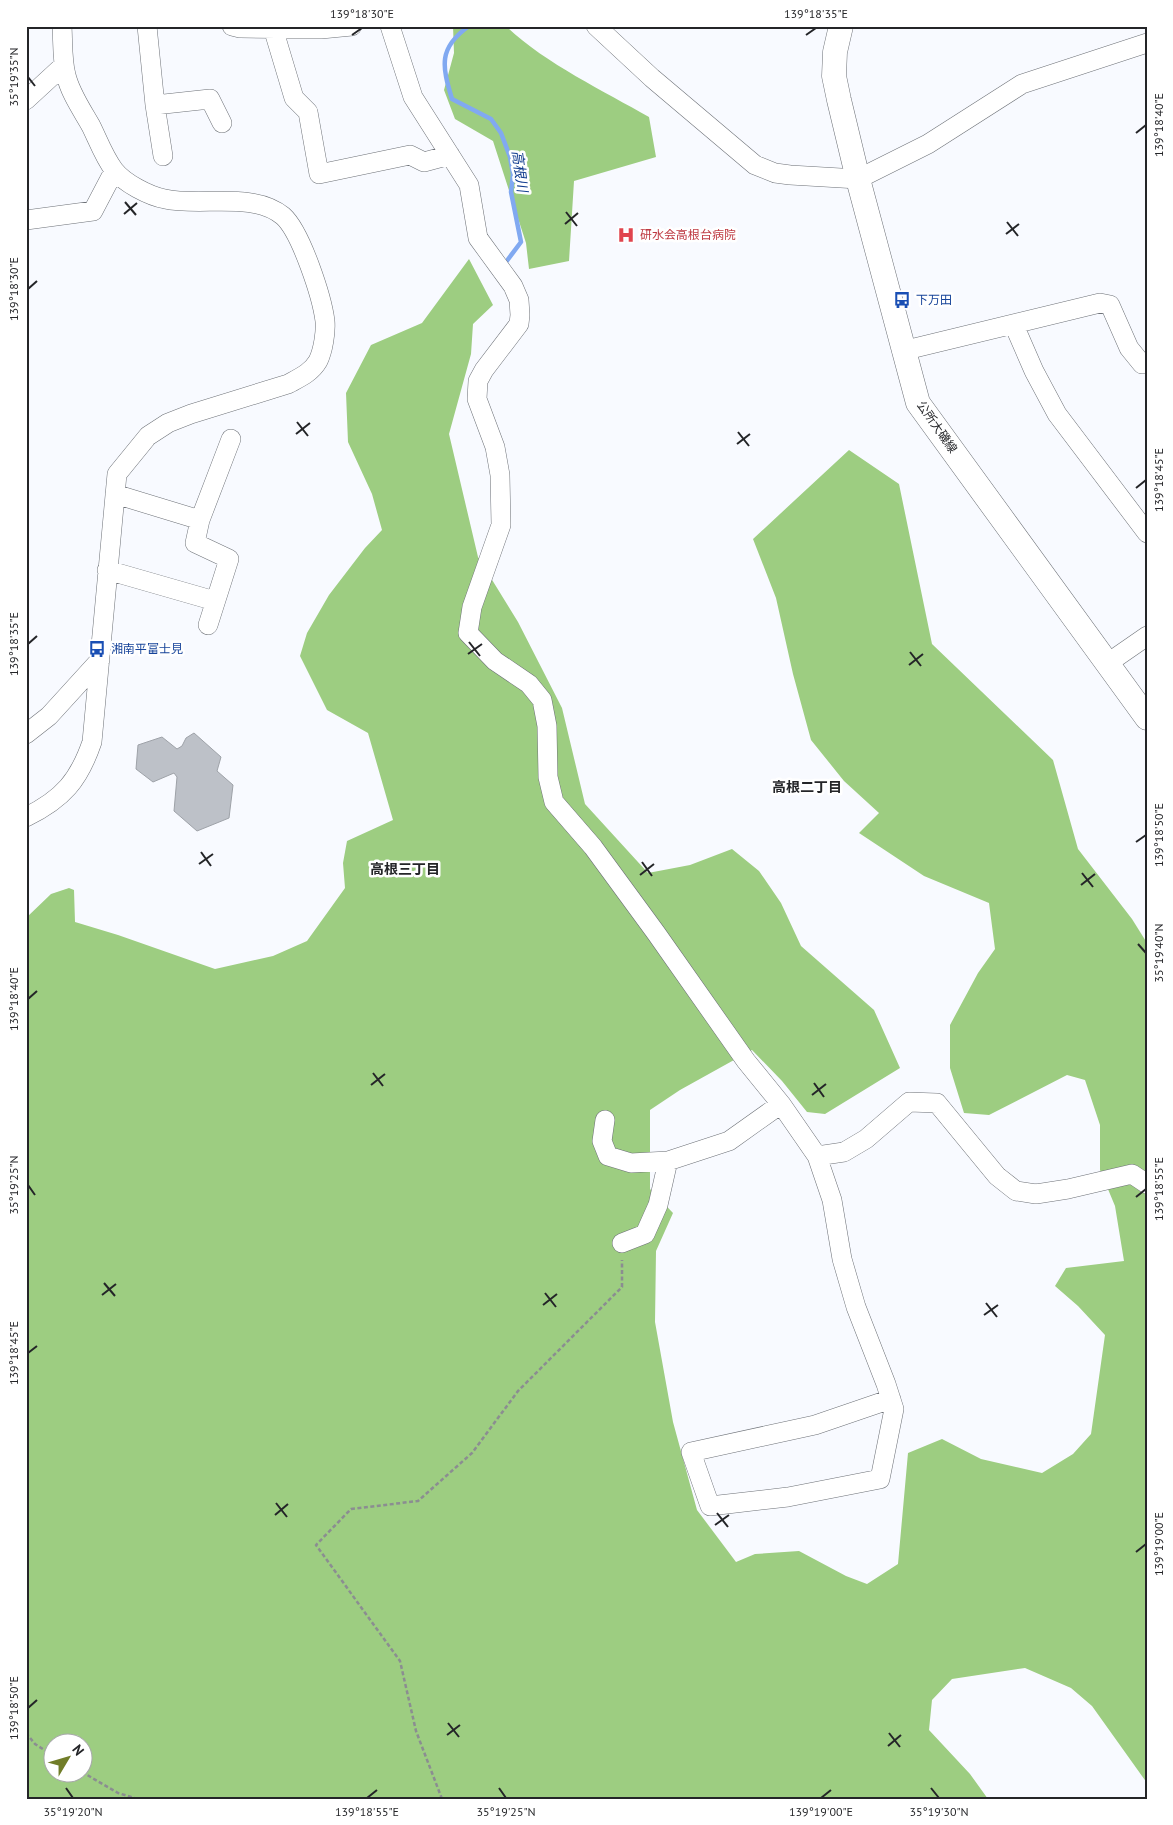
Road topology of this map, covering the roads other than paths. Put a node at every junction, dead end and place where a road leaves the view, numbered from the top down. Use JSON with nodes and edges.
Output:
{"nodes":[{"id":1,"x":62,"y":26,"type":"edge"},
{"id":2,"x":147,"y":26,"type":"edge"},
{"id":3,"x":232,"y":26,"type":"edge"},
{"id":4,"x":352,"y":26,"type":"edge"},
{"id":5,"x":390,"y":26,"type":"edge"},
{"id":6,"x":596,"y":26,"type":"edge"},
{"id":7,"x":841,"y":26,"type":"edge"},
{"id":8,"x":273,"y":28,"type":"junction"},
{"id":9,"x":313,"y":28,"type":"edge"},
{"id":10,"x":1147,"y":43,"type":"edge"},
{"id":11,"x":64,"y":65,"type":"junction"},
{"id":12,"x":26,"y":100,"type":"edge"},
{"id":13,"x":155,"y":105,"type":"junction"},
{"id":14,"x":222,"y":123,"type":"dead end"},
{"id":15,"x":450,"y":155,"type":"junction"},
{"id":16,"x":163,"y":156,"type":"dead end"},
{"id":17,"x":114,"y":170,"type":"junction"},
{"id":18,"x":858,"y":179,"type":"junction"},
{"id":19,"x":26,"y":220,"type":"edge"},
{"id":20,"x":1014,"y":325,"type":"junction"},
{"id":21,"x":902,"y":350,"type":"junction"},
{"id":22,"x":1147,"y":364,"type":"edge"},
{"id":23,"x":231,"y":439,"type":"dead end"},
{"id":24,"x":114,"y":494,"type":"junction"},
{"id":25,"x":200,"y":520,"type":"junction"},
{"id":26,"x":1147,"y":534,"type":"edge"},
{"id":27,"x":107,"y":570,"type":"junction"},
{"id":28,"x":215,"y":601,"type":"junction"},
{"id":29,"x":208,"y":625,"type":"dead end"},
{"id":30,"x":1147,"y":636,"type":"edge"},
{"id":31,"x":100,"y":660,"type":"junction"},
{"id":32,"x":1108,"y":663,"type":"junction"},
{"id":33,"x":1147,"y":718,"type":"edge"},
{"id":34,"x":26,"y":734,"type":"edge"},
{"id":35,"x":26,"y":817,"type":"edge"},
{"id":36,"x":781,"y":1104,"type":"junction"},
{"id":37,"x":604,"y":1120,"type":"dead end"},
{"id":38,"x":817,"y":1156,"type":"junction"},
{"id":39,"x":668,"y":1161,"type":"junction"},
{"id":40,"x":1147,"y":1184,"type":"edge"},
{"id":41,"x":622,"y":1243,"type":"road end"},
{"id":42,"x":890,"y":1399,"type":"junction"}],
"edges":[{"from":1,"to":11,"type":"street"},
{"from":2,"to":13,"type":"street"},
{"from":3,"to":8,"type":"street"},
{"from":4,"to":9,"type":"street"},
{"from":5,"to":15,"type":"street"},
{"from":6,"to":18,"type":"street"},
{"from":7,"to":18,"type":"main road","name":"公所大磯線"},
{"from":8,"to":9,"type":"street"},
{"from":8,"to":15,"type":"street"},
{"from":10,"to":18,"type":"street"},
{"from":11,"to":12,"type":"street"},
{"from":11,"to":17,"type":"street"},
{"from":13,"to":14,"type":"street"},
{"from":13,"to":16,"type":"street"},
{"from":15,"to":36,"type":"street"},
{"from":17,"to":19,"type":"street"},
{"from":17,"to":24,"type":"street"},
{"from":18,"to":21,"type":"main road","name":"公所大磯線"},
{"from":20,"to":21,"type":"street"},
{"from":20,"to":22,"type":"street"},
{"from":20,"to":26,"type":"street"},
{"from":21,"to":32,"type":"main road","name":"公所大磯線"},
{"from":23,"to":25,"type":"street"},
{"from":24,"to":25,"type":"street"},
{"from":24,"to":27,"type":"street"},
{"from":25,"to":28,"type":"street"},
{"from":27,"to":28,"type":"street"},
{"from":27,"to":31,"type":"street"},
{"from":28,"to":29,"type":"street"},
{"from":30,"to":32,"type":"street"},
{"from":31,"to":34,"type":"street"},
{"from":31,"to":35,"type":"street"},
{"from":32,"to":33,"type":"main road","name":"公所大磯線"},
{"from":36,"to":38,"type":"street"},
{"from":36,"to":39,"type":"street"},
{"from":37,"to":39,"type":"street"},
{"from":38,"to":40,"type":"street"},
{"from":38,"to":42,"type":"street"},
{"from":39,"to":41,"type":"street"},
{"from":42,"to":42,"type":"street"}]}
